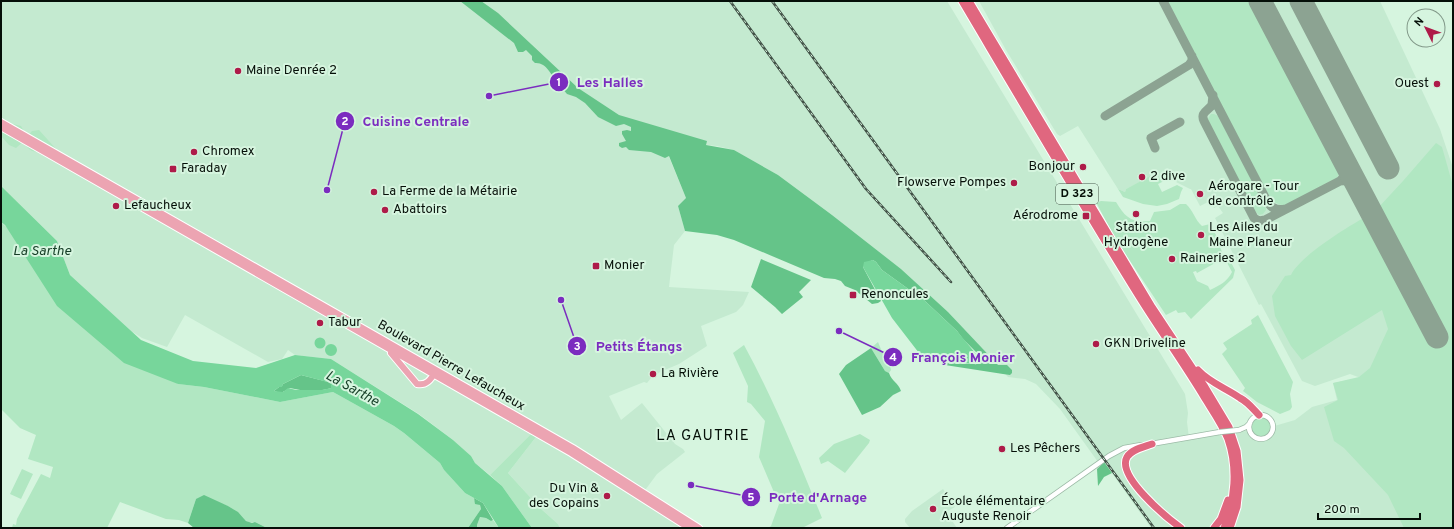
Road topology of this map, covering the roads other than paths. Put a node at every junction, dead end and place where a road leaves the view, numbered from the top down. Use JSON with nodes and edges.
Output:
{"nodes":[{"id":1,"x":962,"y":1,"type":"edge"},
{"id":2,"x":969,"y":1,"type":"edge"},
{"id":3,"x":1007,"y":65,"type":"junction"},
{"id":4,"x":1,"y":122,"type":"edge"},
{"id":5,"x":1,"y":127,"type":"edge"},
{"id":6,"x":25,"y":139,"type":"junction"},
{"id":7,"x":1072,"y":159,"type":"dead end"},
{"id":8,"x":1092,"y":200,"type":"dead end"},
{"id":9,"x":1112,"y":240,"type":"junction"},
{"id":10,"x":385,"y":346,"type":"junction"},
{"id":11,"x":1190,"y":364,"type":"junction"},
{"id":12,"x":435,"y":373,"type":"junction"},
{"id":13,"x":1259,"y":415,"type":"junction"},
{"id":14,"x":1250,"y":423,"type":"junction"},
{"id":15,"x":1239,"y":430,"type":"junction"},
{"id":16,"x":1250,"y":432,"type":"junction"},
{"id":17,"x":1152,"y":444,"type":"junction"},
{"id":18,"x":1230,"y":448,"type":"junction"},
{"id":19,"x":689,"y":528,"type":"edge"},
{"id":20,"x":699,"y":528,"type":"edge"},
{"id":21,"x":1007,"y":528,"type":"edge"},
{"id":22,"x":1181,"y":528,"type":"edge"},
{"id":23,"x":1214,"y":528,"type":"edge"},
{"id":24,"x":1224,"y":528,"type":"edge"},
{"id":25,"x":1230,"y":528,"type":"edge"}],
"edges":[{"from":1,"to":18,"type":"highway","number":"D 323"},
{"from":2,"to":3,"type":"highway","number":"D 323"},
{"from":3,"to":7,"type":"highway"},
{"from":3,"to":9,"type":"highway","number":"D 323"},
{"from":4,"to":6,"type":"main road","name":"Boulevard Pierre Lefaucheux"},
{"from":5,"to":6,"type":"main road","name":"Boulevard Pierre Lefaucheux"},
{"from":6,"to":10,"type":"main road","name":"Boulevard Pierre Lefaucheux"},
{"from":6,"to":12,"type":"main road","name":"Boulevard Pierre Lefaucheux"},
{"from":8,"to":9,"type":"highway"},
{"from":9,"to":11,"type":"highway","number":"D 323"},
{"from":10,"to":12,"type":"main road","name":"Boulevard Pierre Lefaucheux"},
{"from":10,"to":12,"type":"main road"},
{"from":11,"to":13,"type":"highway"},
{"from":11,"to":25,"type":"highway","number":"D 323"},
{"from":12,"to":19,"type":"main road","name":"Boulevard Pierre Lefaucheux"},
{"from":12,"to":20,"type":"main road","name":"Boulevard Pierre Lefaucheux"},
{"from":13,"to":14,"type":"street"},
{"from":13,"to":16,"type":"street"},
{"from":14,"to":15,"type":"street"},
{"from":14,"to":16,"type":"street"},
{"from":15,"to":16,"type":"street"},
{"from":15,"to":17,"type":"street","bridge":true},
{"from":17,"to":21,"type":"street"},
{"from":17,"to":22,"type":"highway"},
{"from":18,"to":23,"type":"highway"},
{"from":18,"to":24,"type":"highway","number":"D 323"}]}
